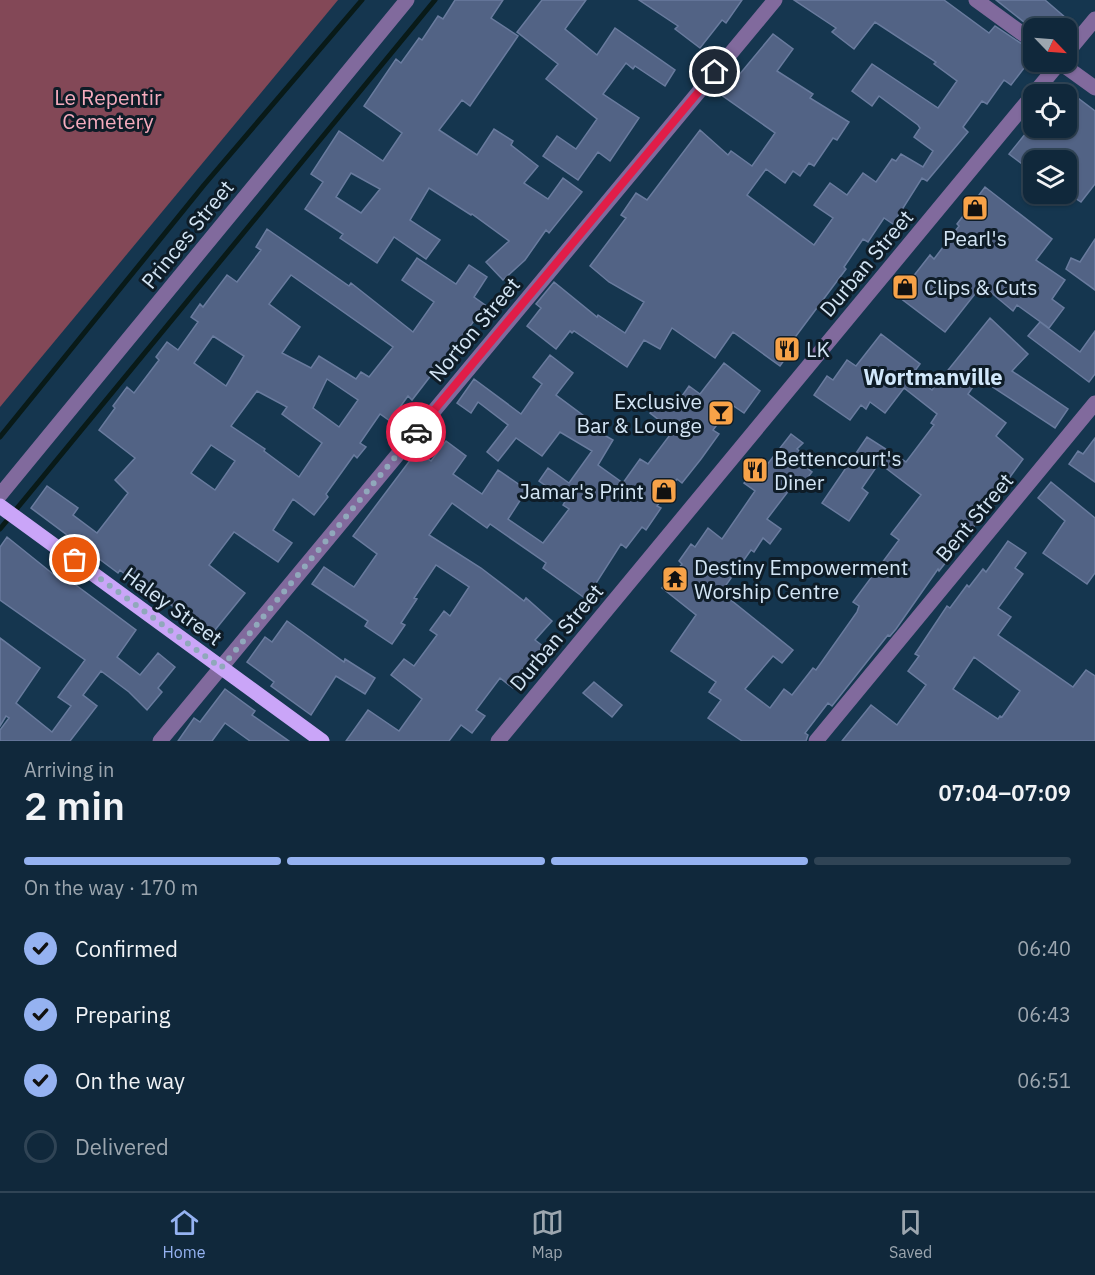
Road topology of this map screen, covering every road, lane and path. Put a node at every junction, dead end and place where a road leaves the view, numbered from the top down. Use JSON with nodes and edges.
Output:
{"nodes":[{"id":1,"x":407,"y":0,"type":"edge"},
{"id":2,"x":775,"y":0,"type":"edge"},
{"id":3,"x":976,"y":0,"type":"edge"},
{"id":4,"x":1095,"y":19,"type":"edge"},
{"id":5,"x":1023,"y":34,"type":"edge"},
{"id":6,"x":1077,"y":41,"type":"edge"},
{"id":7,"x":1052,"y":72,"type":"edge"},
{"id":8,"x":1073,"y":72,"type":"edge"},
{"id":9,"x":1095,"y":88,"type":"edge"},
{"id":10,"x":1095,"y":403,"type":"edge"},
{"id":11,"x":0,"y":495,"type":"edge"},
{"id":12,"x":9,"y":513,"type":"edge"},
{"id":13,"x":221,"y":668,"type":"junction"},
{"id":14,"x":160,"y":741,"type":"edge"},
{"id":15,"x":322,"y":741,"type":"edge"},
{"id":16,"x":498,"y":741,"type":"edge"},
{"id":17,"x":816,"y":741,"type":"edge"}],
"edges":[{"from":1,"to":11,"type":"street","name":"Princes Street"},
{"from":2,"to":13,"type":"street","name":"Norton Street"},
{"from":3,"to":5,"type":"street"},
{"from":4,"to":6,"type":"street"},
{"from":7,"to":16,"type":"street","name":"Durban Street"},
{"from":8,"to":9,"type":"street"},
{"from":10,"to":17,"type":"street","name":"Bent Street"},
{"from":12,"to":13,"type":"main road","name":"Haley Street"},
{"from":13,"to":14,"type":"street","name":"Norton Street"},
{"from":13,"to":15,"type":"main road","name":"Haley Street"}]}
